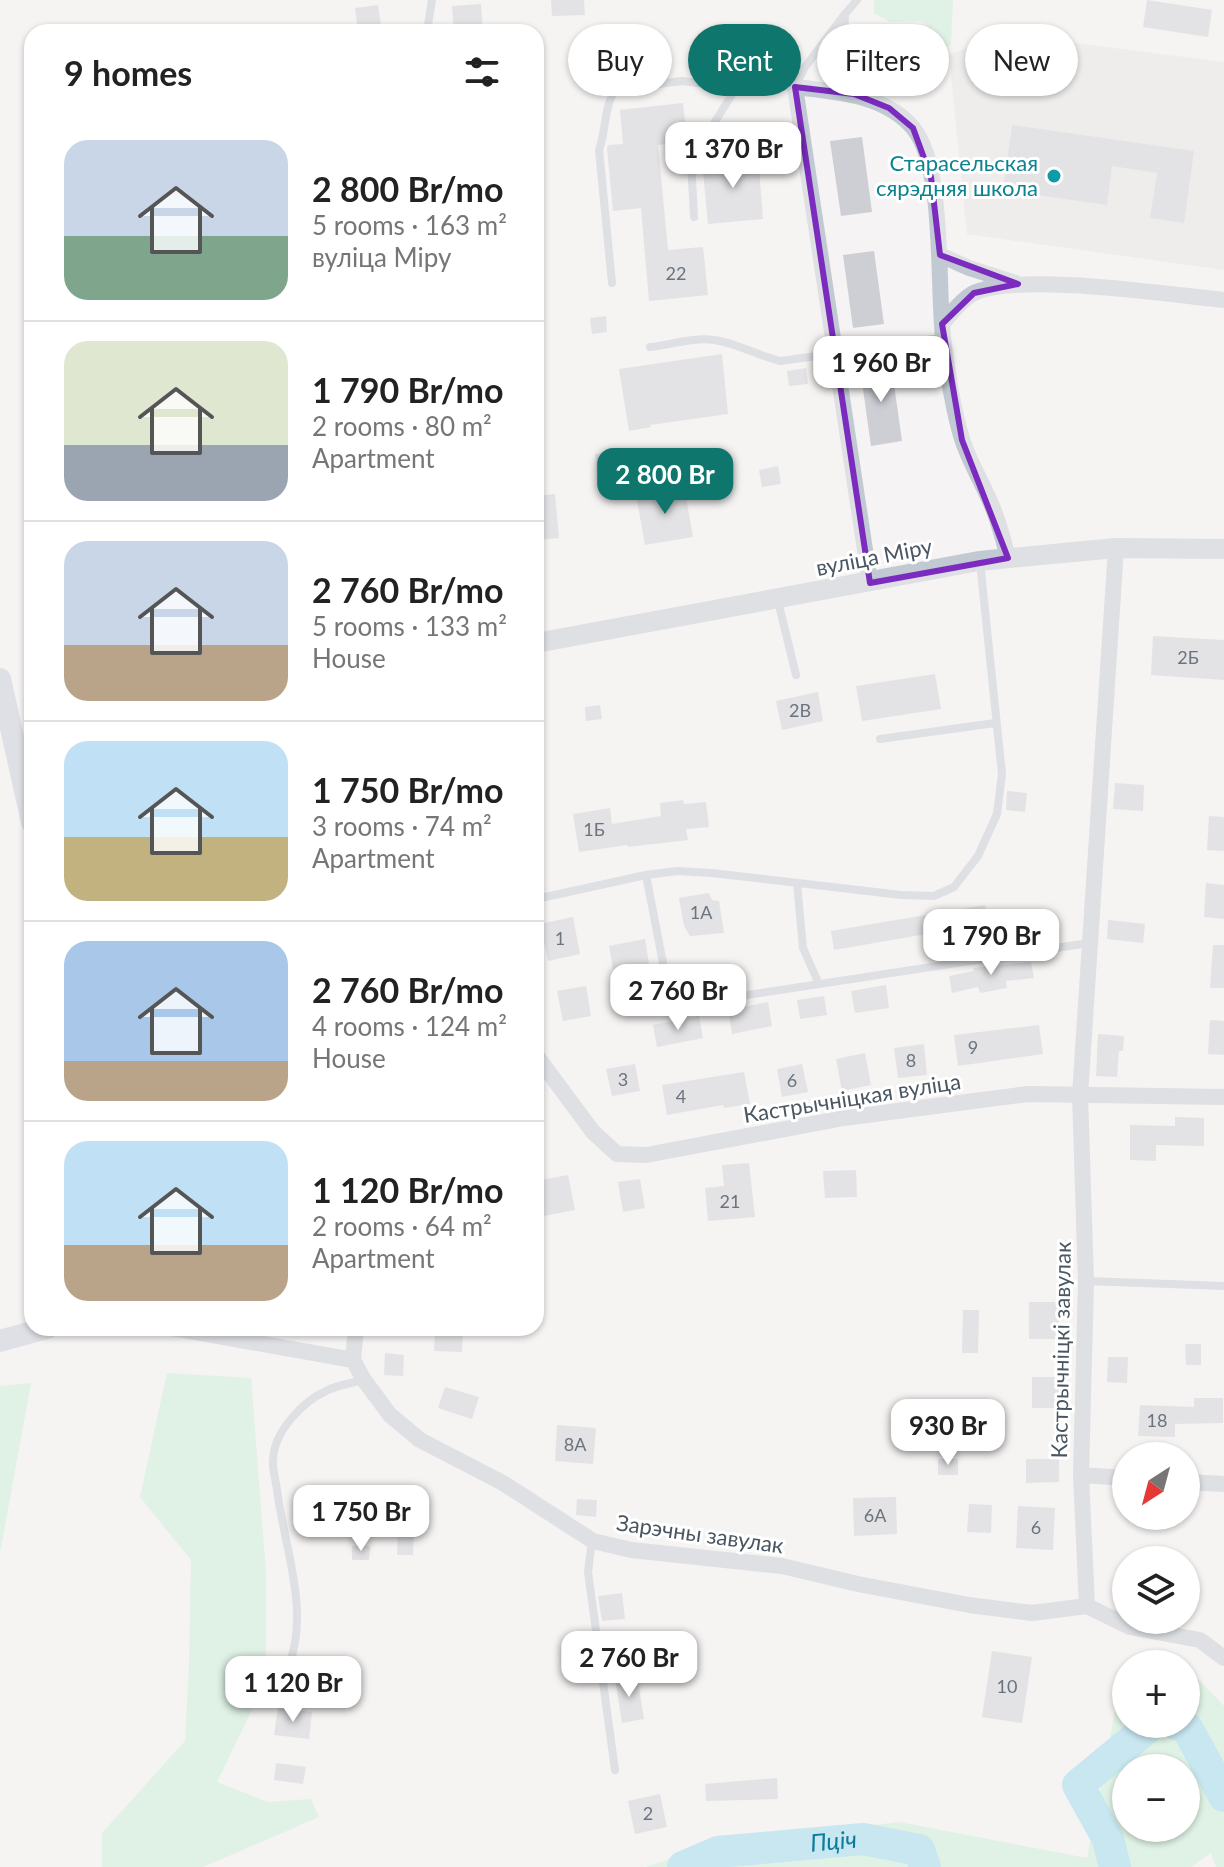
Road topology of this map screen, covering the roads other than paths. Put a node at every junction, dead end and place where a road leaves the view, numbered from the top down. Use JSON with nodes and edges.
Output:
{"nodes":[{"id":1,"x":432,"y":0,"type":"edge"},
{"id":2,"x":857,"y":0,"type":"edge"},
{"id":3,"x":845,"y":14,"type":"junction"},
{"id":4,"x":428,"y":24,"type":"edge"},
{"id":5,"x":845,"y":24,"type":"edge"},
{"id":6,"x":801,"y":75,"type":"edge"},
{"id":7,"x":688,"y":82,"type":"edge"},
{"id":8,"x":731,"y":96,"type":"edge"},
{"id":9,"x":796,"y":96,"type":"edge"},
{"id":10,"x":859,"y":96,"type":"edge"},
{"id":11,"x":694,"y":217,"type":"dead end"},
{"id":12,"x":940,"y":255,"type":"junction"},
{"id":13,"x":612,"y":283,"type":"dead end"},
{"id":14,"x":1018,"y":284,"type":"junction"},
{"id":15,"x":1224,"y":300,"type":"edge"},
{"id":16,"x":943,"y":331,"type":"junction"},
{"id":17,"x":650,"y":347,"type":"dead end"},
{"id":18,"x":836,"y":354,"type":"junction"},
{"id":19,"x":1116,"y":548,"type":"junction"},
{"id":20,"x":1224,"y":549,"type":"edge"},
{"id":21,"x":1008,"y":558,"type":"junction"},
{"id":22,"x":979,"y":561,"type":"junction"},
{"id":23,"x":870,"y":583,"type":"junction"},
{"id":24,"x":778,"y":600,"type":"junction"},
{"id":25,"x":544,"y":642,"type":"edge"},
{"id":26,"x":796,"y":675,"type":"dead end"},
{"id":27,"x":0,"y":679,"type":"edge"},
{"id":28,"x":995,"y":723,"type":"junction"},
{"id":29,"x":880,"y":739,"type":"dead end"},
{"id":30,"x":24,"y":786,"type":"edge"},
{"id":31,"x":646,"y":875,"type":"junction"},
{"id":32,"x":797,"y":883,"type":"junction"},
{"id":33,"x":544,"y":897,"type":"edge"},
{"id":34,"x":1090,"y":942,"type":"junction"},
{"id":35,"x":819,"y":984,"type":"junction"},
{"id":36,"x":544,"y":1066,"type":"edge"},
{"id":37,"x":1080,"y":1095,"type":"junction"},
{"id":38,"x":1224,"y":1097,"type":"edge"},
{"id":39,"x":1086,"y":1281,"type":"junction"},
{"id":40,"x":1224,"y":1286,"type":"edge"},
{"id":41,"x":24,"y":1334,"type":"edge"},
{"id":42,"x":218,"y":1336,"type":"edge"},
{"id":43,"x":355,"y":1336,"type":"edge"},
{"id":44,"x":0,"y":1341,"type":"edge"},
{"id":45,"x":353,"y":1360,"type":"junction"},
{"id":46,"x":364,"y":1380,"type":"junction"},
{"id":47,"x":1081,"y":1475,"type":"junction"},
{"id":48,"x":1112,"y":1477,"type":"edge"},
{"id":49,"x":1200,"y":1483,"type":"edge"},
{"id":50,"x":1224,"y":1484,"type":"edge"},
{"id":51,"x":593,"y":1541,"type":"junction"},
{"id":52,"x":1087,"y":1606,"type":"junction"},
{"id":53,"x":1224,"y":1658,"type":"edge"},
{"id":54,"x":289,"y":1665,"type":"dead end"},
{"id":55,"x":615,"y":1770,"type":"dead end"}],
"edges":[{"from":1,"to":4,"type":"lane"},
{"from":2,"to":3,"type":"lane"},
{"from":3,"to":5,"type":"lane"},
{"from":3,"to":6,"type":"lane"},
{"from":7,"to":13,"type":"lane"},
{"from":8,"to":11,"type":"lane"},
{"from":9,"to":18,"type":"street"},
{"from":10,"to":12,"type":"street"},
{"from":12,"to":14,"type":"street"},
{"from":12,"to":16,"type":"street"},
{"from":14,"to":15,"type":"street"},
{"from":14,"to":16,"type":"street"},
{"from":16,"to":18,"type":"lane"},
{"from":16,"to":21,"type":"street"},
{"from":17,"to":18,"type":"lane"},
{"from":18,"to":23,"type":"street"},
{"from":19,"to":20,"type":"street","name":"вуліца Міру"},
{"from":19,"to":21,"type":"street","name":"вуліца Міру"},
{"from":19,"to":34,"type":"street","name":"Кастрычніцкі завулак"},
{"from":21,"to":22,"type":"street","name":"вуліца Міру"},
{"from":22,"to":23,"type":"street","name":"вуліца Міру"},
{"from":22,"to":28,"type":"lane"},
{"from":23,"to":24,"type":"street","name":"вуліца Міру"},
{"from":24,"to":25,"type":"street","name":"вуліца Міру"},
{"from":24,"to":26,"type":"lane"},
{"from":27,"to":30,"type":"main road"},
{"from":28,"to":29,"type":"lane"},
{"from":28,"to":32,"type":"lane"},
{"from":31,"to":32,"type":"lane"},
{"from":31,"to":33,"type":"lane"},
{"from":31,"to":35,"type":"lane"},
{"from":32,"to":35,"type":"lane"},
{"from":34,"to":35,"type":"lane"},
{"from":34,"to":37,"type":"street","name":"Кастрычніцкі завулак"},
{"from":36,"to":37,"type":"street","name":"Кастрычніцкая вуліца"},
{"from":37,"to":38,"type":"street","name":"Кастрычніцкая вуліца"},
{"from":37,"to":39,"type":"street","name":"Кастрычніцкі завулак"},
{"from":39,"to":40,"type":"lane"},
{"from":39,"to":47,"type":"street","name":"Кастрычніцкі завулак"},
{"from":41,"to":44,"type":"main road"},
{"from":42,"to":45,"type":"street"},
{"from":43,"to":45,"type":"street"},
{"from":45,"to":46,"type":"street","name":"Зарэчны завулак"},
{"from":46,"to":51,"type":"street","name":"Зарэчны завулак"},
{"from":46,"to":54,"type":"lane"},
{"from":47,"to":48,"type":"street"},
{"from":47,"to":52,"type":"street","name":"Кастрычніцкі завулак"},
{"from":49,"to":50,"type":"street"},
{"from":51,"to":52,"type":"street","name":"Зарэчны завулак"},
{"from":51,"to":55,"type":"lane"},
{"from":52,"to":53,"type":"street"}]}
